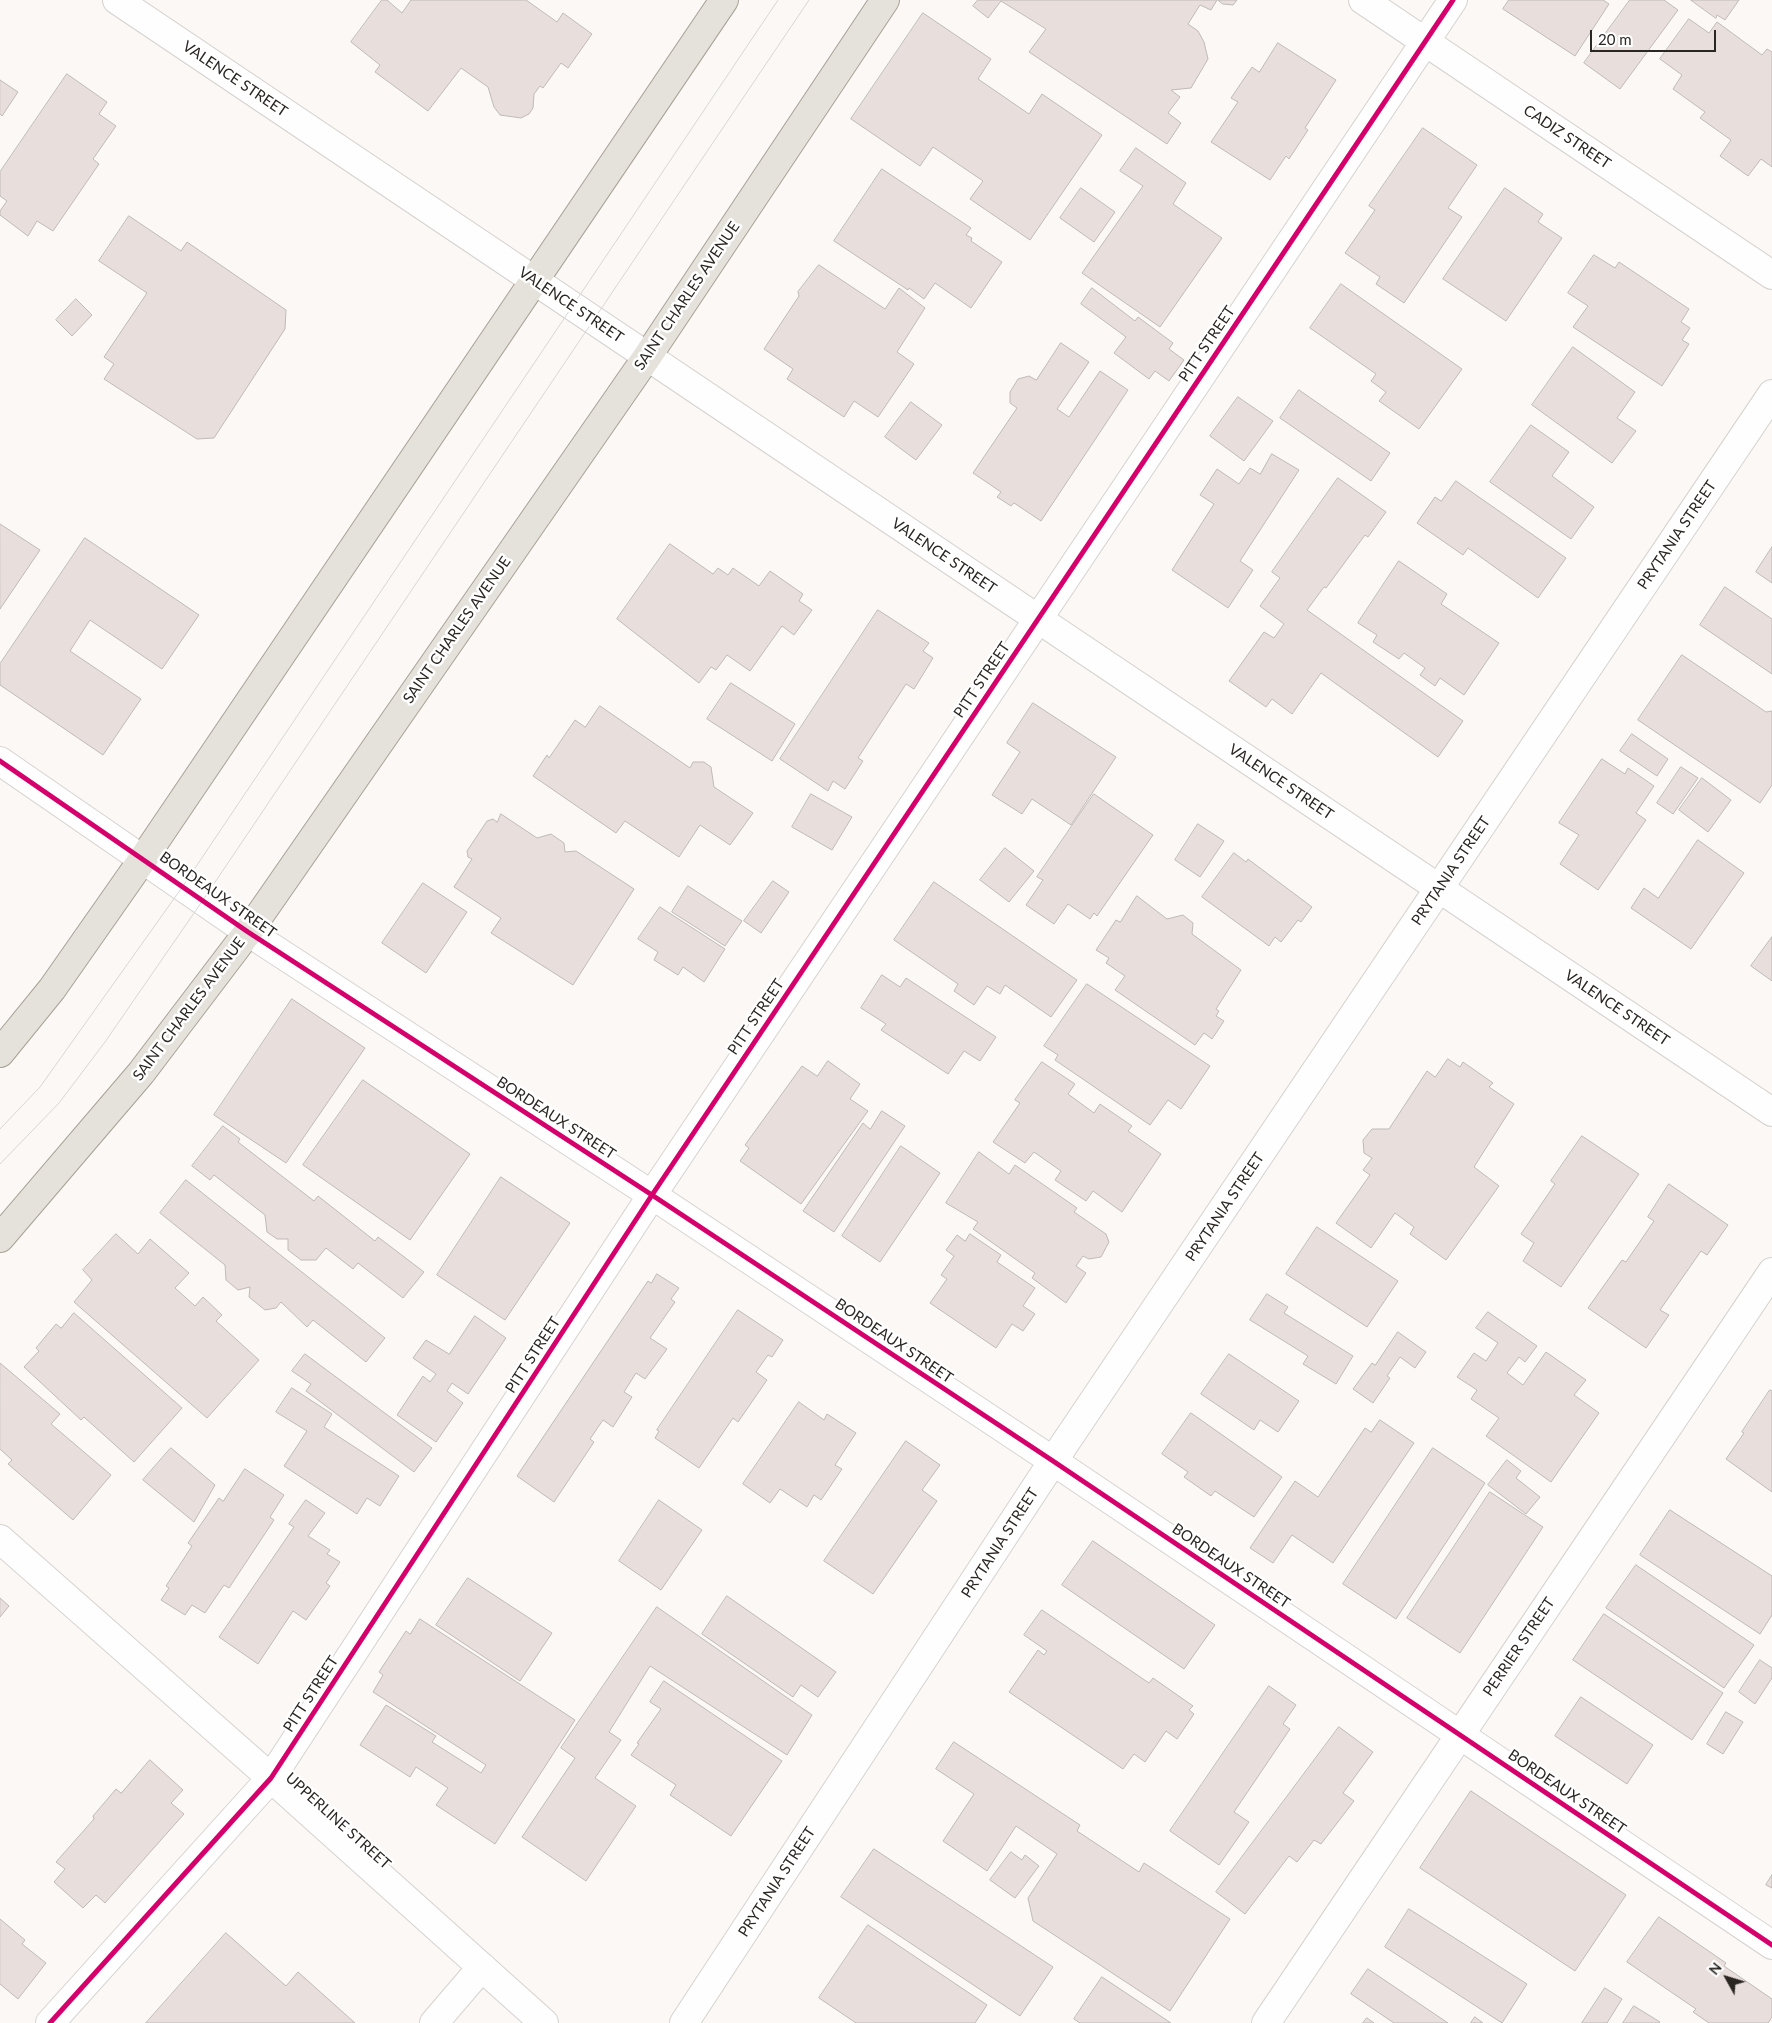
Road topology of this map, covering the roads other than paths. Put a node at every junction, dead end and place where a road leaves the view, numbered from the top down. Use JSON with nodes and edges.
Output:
{"nodes":[{"id":1,"x":117,"y":0,"type":"edge"},
{"id":2,"x":724,"y":0,"type":"edge"},
{"id":3,"x":885,"y":0,"type":"edge"},
{"id":4,"x":1363,"y":0,"type":"edge"},
{"id":5,"x":1453,"y":0,"type":"edge"},
{"id":6,"x":1425,"y":42,"type":"junction"},
{"id":7,"x":1772,"y":275,"type":"edge"},
{"id":8,"x":535,"y":281,"type":"junction"},
{"id":9,"x":647,"y":357,"type":"junction"},
{"id":10,"x":1772,"y":394,"type":"edge"},
{"id":11,"x":1038,"y":619,"type":"junction"},
{"id":12,"x":0,"y":761,"type":"edge"},
{"id":13,"x":144,"y":859,"type":"junction"},
{"id":14,"x":1439,"y":888,"type":"junction"},
{"id":15,"x":248,"y":932,"type":"junction"},
{"id":16,"x":0,"y":1053,"type":"edge"},
{"id":17,"x":1772,"y":1112,"type":"edge"},
{"id":18,"x":652,"y":1195,"type":"junction"},
{"id":19,"x":0,"y":1238,"type":"edge"},
{"id":20,"x":1772,"y":1272,"type":"edge"},
{"id":21,"x":1053,"y":1461,"type":"junction"},
{"id":22,"x":0,"y":1539,"type":"edge"},
{"id":23,"x":1460,"y":1735,"type":"junction"},
{"id":24,"x":272,"y":1778,"type":"junction"},
{"id":25,"x":1772,"y":1945,"type":"edge"},
{"id":26,"x":482,"y":1967,"type":"junction"},
{"id":27,"x":50,"y":2023,"type":"edge"},
{"id":28,"x":434,"y":2023,"type":"edge"},
{"id":29,"x":544,"y":2023,"type":"edge"},
{"id":30,"x":684,"y":2023,"type":"edge"},
{"id":31,"x":1266,"y":2023,"type":"edge"}],
"edges":[{"from":1,"to":8,"type":"street","name":"VALENCE STREET"},
{"from":2,"to":8,"type":"main road"},
{"from":3,"to":9,"type":"main road","name":"SAINT CHARLES AVENUE"},
{"from":4,"to":6,"type":"street","name":"CADIZ STREET"},
{"from":5,"to":6,"type":"street","name":"PITT STREET"},
{"from":6,"to":7,"type":"street","name":"CADIZ STREET"},
{"from":6,"to":11,"type":"street","name":"PITT STREET"},
{"from":8,"to":9,"type":"street","name":"VALENCE STREET"},
{"from":8,"to":13,"type":"main road"},
{"from":9,"to":11,"type":"street","name":"VALENCE STREET"},
{"from":9,"to":15,"type":"main road","name":"SAINT CHARLES AVENUE"},
{"from":10,"to":14,"type":"street","name":"PRYTANIA STREET"},
{"from":11,"to":14,"type":"street","name":"VALENCE STREET"},
{"from":11,"to":18,"type":"street","name":"PITT STREET"},
{"from":12,"to":13,"type":"street","name":"BORDEAUX STREET"},
{"from":13,"to":15,"type":"street","name":"BORDEAUX STREET"},
{"from":13,"to":16,"type":"main road"},
{"from":14,"to":17,"type":"street","name":"VALENCE STREET"},
{"from":14,"to":21,"type":"street","name":"PRYTANIA STREET"},
{"from":15,"to":18,"type":"street","name":"BORDEAUX STREET"},
{"from":15,"to":19,"type":"main road","name":"SAINT CHARLES AVENUE"},
{"from":18,"to":21,"type":"street","name":"BORDEAUX STREET"},
{"from":18,"to":24,"type":"street","name":"PITT STREET"},
{"from":20,"to":23,"type":"street","name":"PERRIER STREET"},
{"from":21,"to":23,"type":"street","name":"BORDEAUX STREET"},
{"from":21,"to":30,"type":"street","name":"PRYTANIA STREET"},
{"from":22,"to":24,"type":"street","name":"UPPERLINE STREET"},
{"from":23,"to":25,"type":"street","name":"BORDEAUX STREET"},
{"from":23,"to":31,"type":"street","name":"PERRIER STREET"},
{"from":24,"to":26,"type":"street","name":"UPPERLINE STREET"},
{"from":24,"to":27,"type":"street","name":"PITT STREET"},
{"from":26,"to":28,"type":"street"},
{"from":26,"to":29,"type":"street","name":"UPPERLINE STREET"}]}
